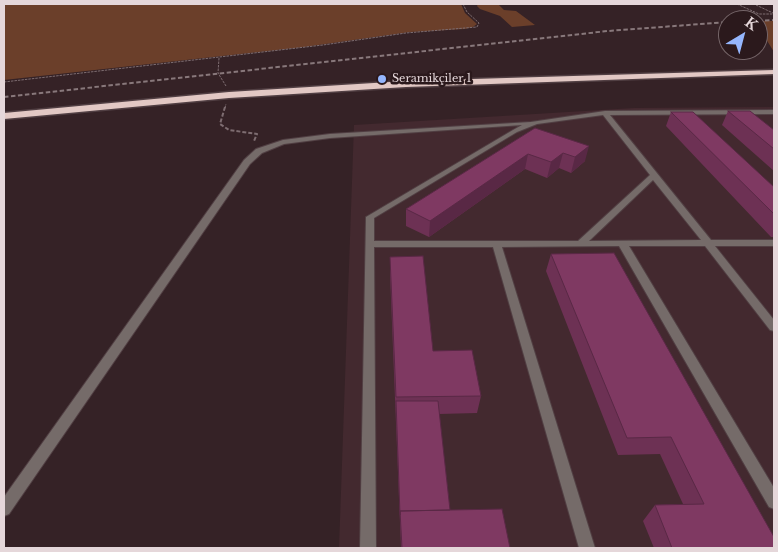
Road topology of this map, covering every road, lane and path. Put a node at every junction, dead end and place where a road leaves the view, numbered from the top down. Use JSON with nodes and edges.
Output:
{"nodes":[{"id":1,"x":463,"y":4,"type":"edge"},
{"id":2,"x":737,"y":4,"type":"edge"},
{"id":3,"x":756,"y":5,"type":"dead end"},
{"id":4,"x":774,"y":14,"type":"edge"},
{"id":5,"x":219,"y":58,"type":"junction"},
{"id":6,"x":774,"y":66,"type":"edge"},
{"id":7,"x":774,"y":72,"type":"edge"},
{"id":8,"x":4,"y":82,"type":"edge"},
{"id":9,"x":229,"y":92,"type":"junction"},
{"id":10,"x":4,"y":108,"type":"edge"},
{"id":11,"x":774,"y":112,"type":"edge"},
{"id":12,"x":605,"y":113,"type":"junction"},
{"id":13,"x":693,"y":113,"type":"junction"},
{"id":14,"x":4,"y":116,"type":"edge"},
{"id":15,"x":700,"y":119,"type":"edge"},
{"id":16,"x":536,"y":122,"type":"junction"},
{"id":17,"x":250,"y":145,"type":"dead end"},
{"id":18,"x":654,"y":174,"type":"junction"},
{"id":19,"x":622,"y":243,"type":"junction"},
{"id":20,"x":708,"y":243,"type":"junction"},
{"id":21,"x":774,"y":243,"type":"edge"},
{"id":22,"x":370,"y":244,"type":"junction"},
{"id":23,"x":497,"y":244,"type":"junction"},
{"id":24,"x":580,"y":244,"type":"junction"},
{"id":25,"x":774,"y":327,"type":"edge"},
{"id":26,"x":774,"y":502,"type":"edge"},
{"id":27,"x":4,"y":509,"type":"edge"},
{"id":28,"x":368,"y":548,"type":"edge"},
{"id":29,"x":587,"y":548,"type":"edge"}],
"edges":[{"from":1,"to":5,"type":"path"},
{"from":2,"to":4,"type":"path"},
{"from":3,"to":4,"type":"path"},
{"from":5,"to":8,"type":"path"},
{"from":5,"to":9,"type":"path"},
{"from":6,"to":9,"type":"highway"},
{"from":7,"to":9,"type":"highway"},
{"from":9,"to":10,"type":"highway"},
{"from":9,"to":14,"type":"highway"},
{"from":9,"to":17,"type":"path"},
{"from":11,"to":13,"type":"street"},
{"from":12,"to":13,"type":"street"},
{"from":12,"to":16,"type":"street"},
{"from":12,"to":18,"type":"street"},
{"from":13,"to":15,"type":"street"},
{"from":16,"to":22,"type":"street"},
{"from":16,"to":27,"type":"street"},
{"from":18,"to":20,"type":"street"},
{"from":18,"to":24,"type":"street"},
{"from":19,"to":20,"type":"street"},
{"from":19,"to":24,"type":"street"},
{"from":19,"to":26,"type":"street"},
{"from":20,"to":21,"type":"street"},
{"from":20,"to":25,"type":"street"},
{"from":22,"to":23,"type":"street"},
{"from":22,"to":28,"type":"street"},
{"from":23,"to":24,"type":"street"},
{"from":23,"to":29,"type":"street"}]}
